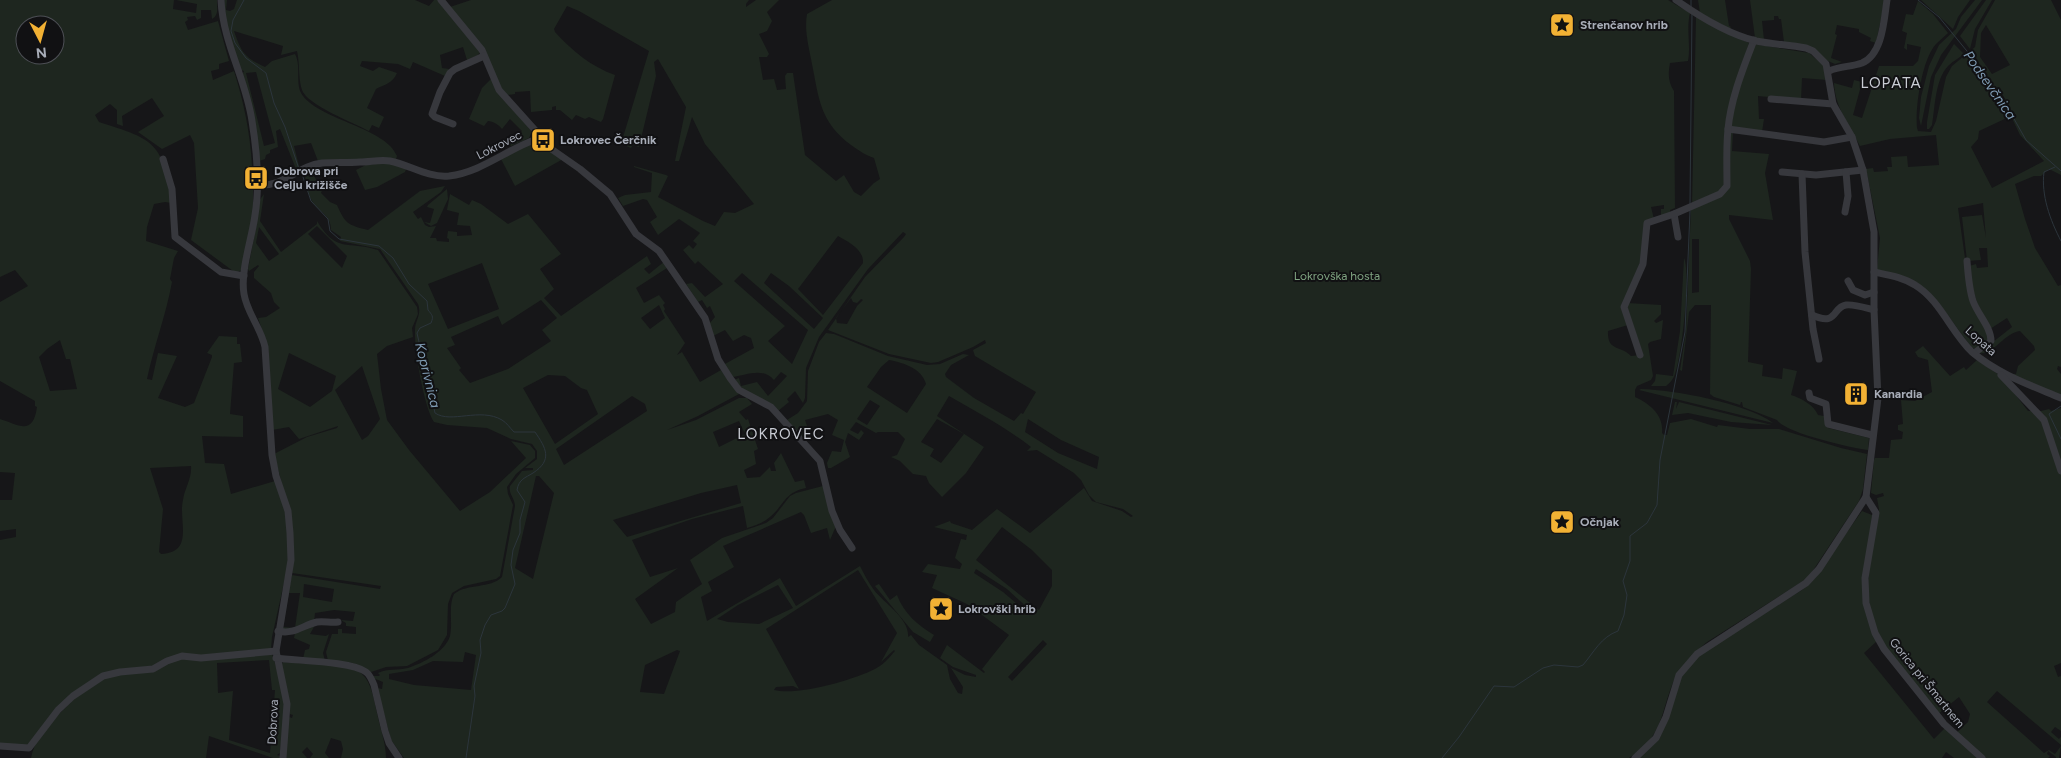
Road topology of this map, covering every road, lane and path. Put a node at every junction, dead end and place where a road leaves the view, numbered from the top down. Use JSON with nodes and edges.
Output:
{"nodes":[{"id":1,"x":221,"y":0,"type":"edge"},
{"id":2,"x":441,"y":0,"type":"edge"},
{"id":3,"x":1676,"y":0,"type":"edge"},
{"id":4,"x":1887,"y":0,"type":"edge"},
{"id":5,"x":1754,"y":40,"type":"junction"},
{"id":6,"x":484,"y":56,"type":"junction"},
{"id":7,"x":1829,"y":72,"type":"junction"},
{"id":8,"x":1771,"y":99,"type":"dead end"},
{"id":9,"x":1833,"y":104,"type":"junction"},
{"id":10,"x":453,"y":124,"type":"dead end"},
{"id":11,"x":1728,"y":129,"type":"junction"},
{"id":12,"x":1852,"y":137,"type":"junction"},
{"id":13,"x":537,"y":139,"type":"junction"},
{"id":14,"x":163,"y":159,"type":"dead end"},
{"id":15,"x":1863,"y":170,"type":"junction"},
{"id":16,"x":1782,"y":172,"type":"dead end"},
{"id":17,"x":1846,"y":172,"type":"junction"},
{"id":18,"x":1802,"y":174,"type":"junction"},
{"id":19,"x":258,"y":185,"type":"junction"},
{"id":20,"x":1845,"y":212,"type":"dead end"},
{"id":21,"x":1674,"y":214,"type":"junction"},
{"id":22,"x":1678,"y":237,"type":"dead end"},
{"id":23,"x":1967,"y":261,"type":"dead end"},
{"id":24,"x":1874,"y":272,"type":"junction"},
{"id":25,"x":244,"y":276,"type":"junction"},
{"id":26,"x":1848,"y":280,"type":"dead end"},
{"id":27,"x":1874,"y":292,"type":"junction"},
{"id":28,"x":1874,"y":310,"type":"junction"},
{"id":29,"x":1812,"y":315,"type":"junction"},
{"id":30,"x":1974,"y":353,"type":"junction"},
{"id":31,"x":1640,"y":355,"type":"dead end"},
{"id":32,"x":1819,"y":359,"type":"dead end"},
{"id":33,"x":1994,"y":367,"type":"junction"},
{"id":34,"x":1809,"y":393,"type":"dead end"},
{"id":35,"x":2061,"y":398,"type":"edge"},
{"id":36,"x":1872,"y":435,"type":"junction"},
{"id":37,"x":2061,"y":471,"type":"edge"},
{"id":38,"x":1866,"y":497,"type":"junction"},
{"id":39,"x":852,"y":548,"type":"dead end"},
{"id":40,"x":338,"y":622,"type":"dead end"},
{"id":41,"x":278,"y":631,"type":"junction"},
{"id":42,"x":276,"y":654,"type":"junction"},
{"id":43,"x":0,"y":746,"type":"edge"},
{"id":44,"x":283,"y":758,"type":"edge"},
{"id":45,"x":399,"y":758,"type":"edge"},
{"id":46,"x":1634,"y":758,"type":"edge"},
{"id":47,"x":1982,"y":758,"type":"edge"}],
"edges":[{"from":1,"to":19,"type":"street"},
{"from":2,"to":6,"type":"street","name":"Lokrovec"},
{"from":3,"to":5,"type":"street"},
{"from":4,"to":7,"type":"street"},
{"from":5,"to":7,"type":"street"},
{"from":5,"to":11,"type":"street"},
{"from":6,"to":10,"type":"street"},
{"from":6,"to":13,"type":"street","name":"Lokrovec"},
{"from":7,"to":9,"type":"street"},
{"from":8,"to":9,"type":"street"},
{"from":9,"to":12,"type":"street"},
{"from":11,"to":12,"type":"street"},
{"from":11,"to":21,"type":"street"},
{"from":12,"to":15,"type":"street"},
{"from":13,"to":19,"type":"street","name":"Lokrovec"},
{"from":13,"to":39,"type":"street"},
{"from":14,"to":25,"type":"street"},
{"from":15,"to":17,"type":"street"},
{"from":15,"to":24,"type":"street"},
{"from":16,"to":18,"type":"street"},
{"from":17,"to":18,"type":"street"},
{"from":17,"to":20,"type":"street"},
{"from":18,"to":29,"type":"street"},
{"from":19,"to":25,"type":"street"},
{"from":21,"to":22,"type":"street"},
{"from":21,"to":31,"type":"street"},
{"from":23,"to":30,"type":"street"},
{"from":24,"to":27,"type":"street"},
{"from":24,"to":30,"type":"street","name":"Lopata"},
{"from":25,"to":41,"type":"street"},
{"from":26,"to":27,"type":"street"},
{"from":27,"to":28,"type":"street"},
{"from":28,"to":29,"type":"street"},
{"from":28,"to":36,"type":"street"},
{"from":29,"to":32,"type":"street"},
{"from":30,"to":33,"type":"street","name":"Lopata"},
{"from":33,"to":35,"type":"street","name":"Lopata"},
{"from":33,"to":37,"type":"street"},
{"from":34,"to":36,"type":"street"},
{"from":36,"to":38,"type":"street"},
{"from":38,"to":46,"type":"street"},
{"from":38,"to":47,"type":"street","name":"Gorica pri Šmartnem"},
{"from":40,"to":41,"type":"street"},
{"from":41,"to":42,"type":"street"},
{"from":42,"to":43,"type":"street"},
{"from":42,"to":44,"type":"street","name":"Dobrova"},
{"from":42,"to":45,"type":"street"}]}
